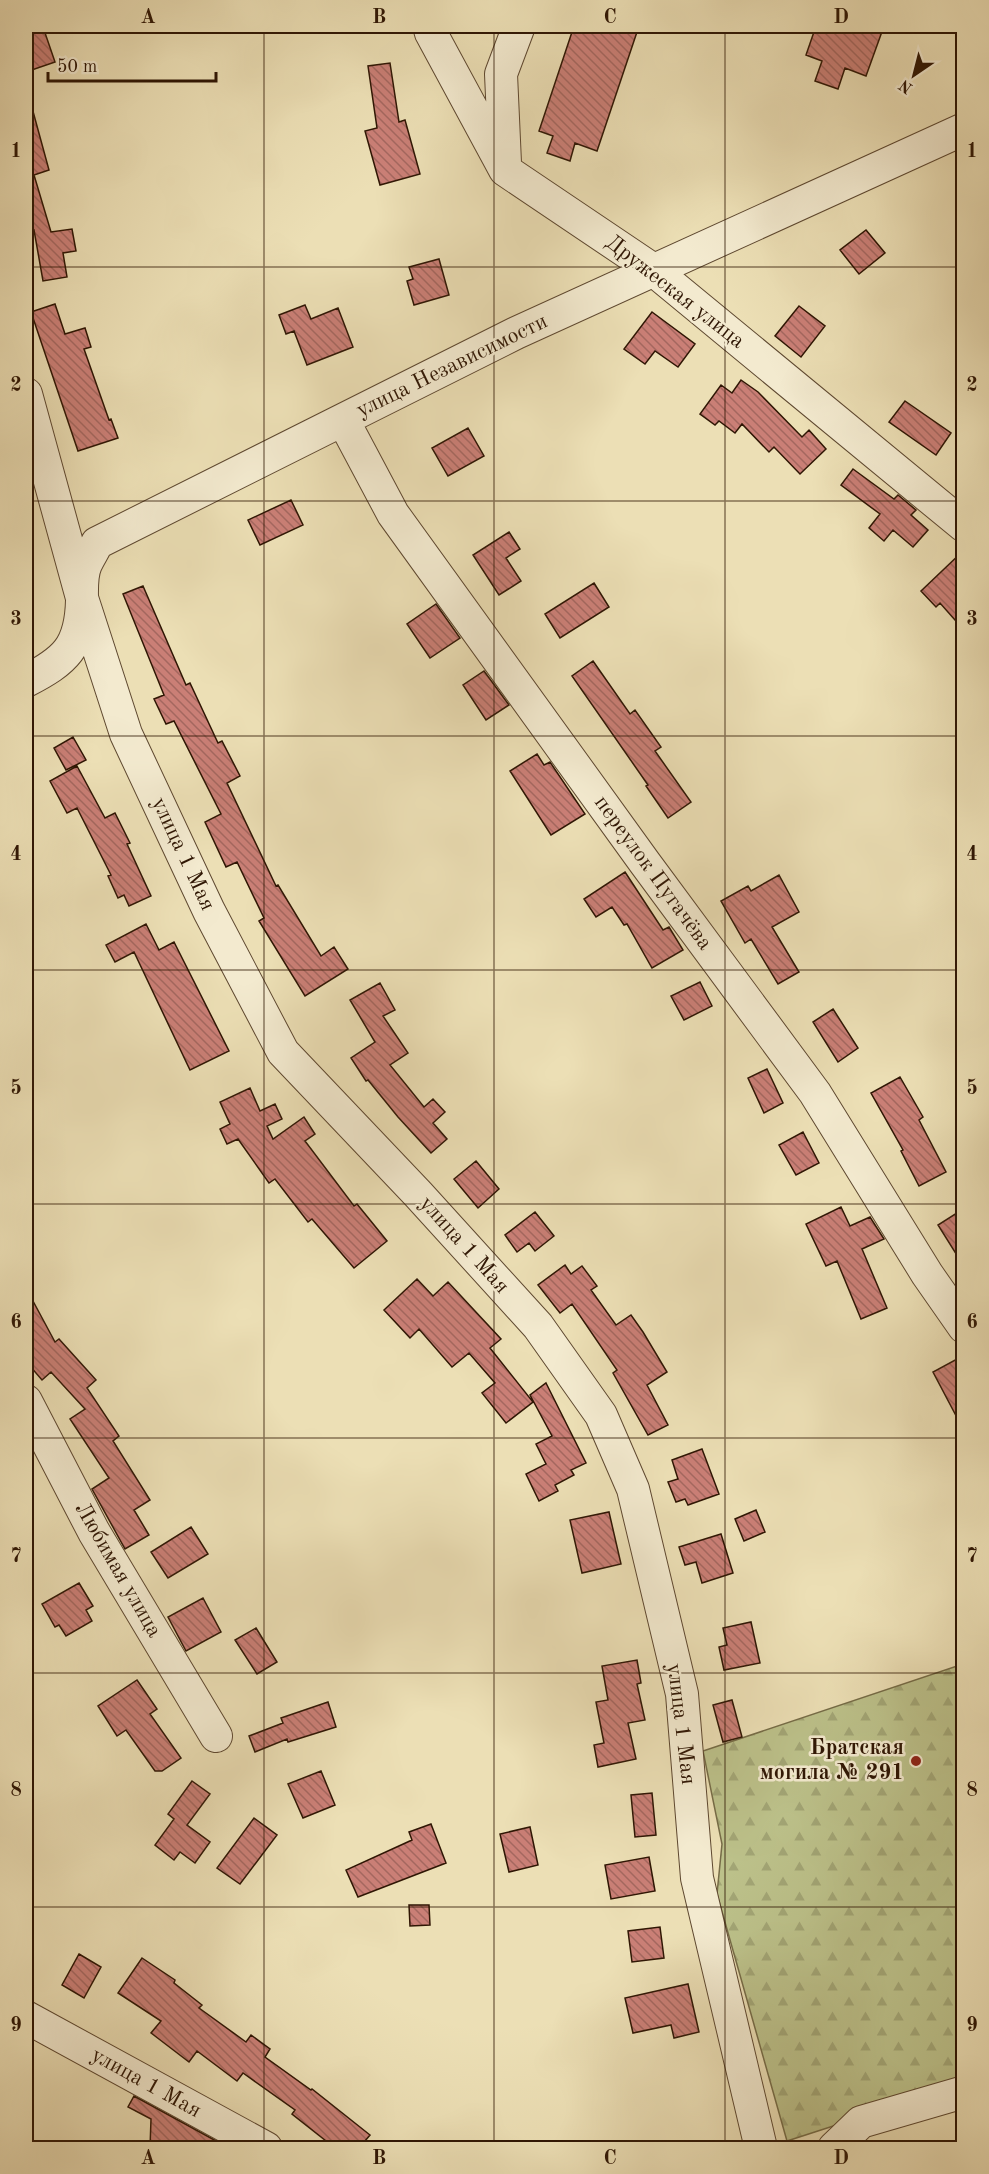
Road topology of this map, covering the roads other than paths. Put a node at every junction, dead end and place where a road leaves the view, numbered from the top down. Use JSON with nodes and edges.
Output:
{"nodes":[{"id":1,"x":429,"y":26,"type":"edge"},
{"id":2,"x":519,"y":26,"type":"edge"},
{"id":3,"x":963,"y":129,"type":"edge"},
{"id":4,"x":505,"y":170,"type":"junction"},
{"id":5,"x":652,"y":269,"type":"junction"},
{"id":6,"x":26,"y":394,"type":"edge"},
{"id":7,"x":343,"y":420,"type":"junction"},
{"id":8,"x":963,"y":526,"type":"edge"},
{"id":9,"x":82,"y":598,"type":"junction"},
{"id":10,"x":26,"y":681,"type":"edge"},
{"id":11,"x":963,"y":1327,"type":"edge"},
{"id":12,"x":26,"y":1401,"type":"edge"},
{"id":13,"x":216,"y":1736,"type":"dead end"},
{"id":14,"x":26,"y":2017,"type":"edge"},
{"id":15,"x":963,"y":2092,"type":"edge"},
{"id":16,"x":266,"y":2148,"type":"edge"},
{"id":17,"x":761,"y":2148,"type":"edge"},
{"id":18,"x":834,"y":2148,"type":"edge"}],
"edges":[{"from":1,"to":4,"type":"street","name":"Дружеская улица"},
{"from":2,"to":4,"type":"street"},
{"from":3,"to":5,"type":"street","name":"улица Независимости"},
{"from":4,"to":5,"type":"street","name":"Дружеская улица"},
{"from":5,"to":7,"type":"street","name":"улица Независимости"},
{"from":5,"to":8,"type":"street","name":"Дружеская улица"},
{"from":6,"to":9,"type":"street","name":"улица 1 Мая"},
{"from":7,"to":9,"type":"street","name":"улица Независимости"},
{"from":7,"to":11,"type":"street","name":"переулок Пугачёва"},
{"from":9,"to":10,"type":"street","name":"улица Независимости"},
{"from":9,"to":17,"type":"street","name":"улица 1 Мая"},
{"from":12,"to":13,"type":"street","name":"Любимая улица"},
{"from":14,"to":16,"type":"street","name":"улица 1 Мая"},
{"from":15,"to":18,"type":"street"}]}
